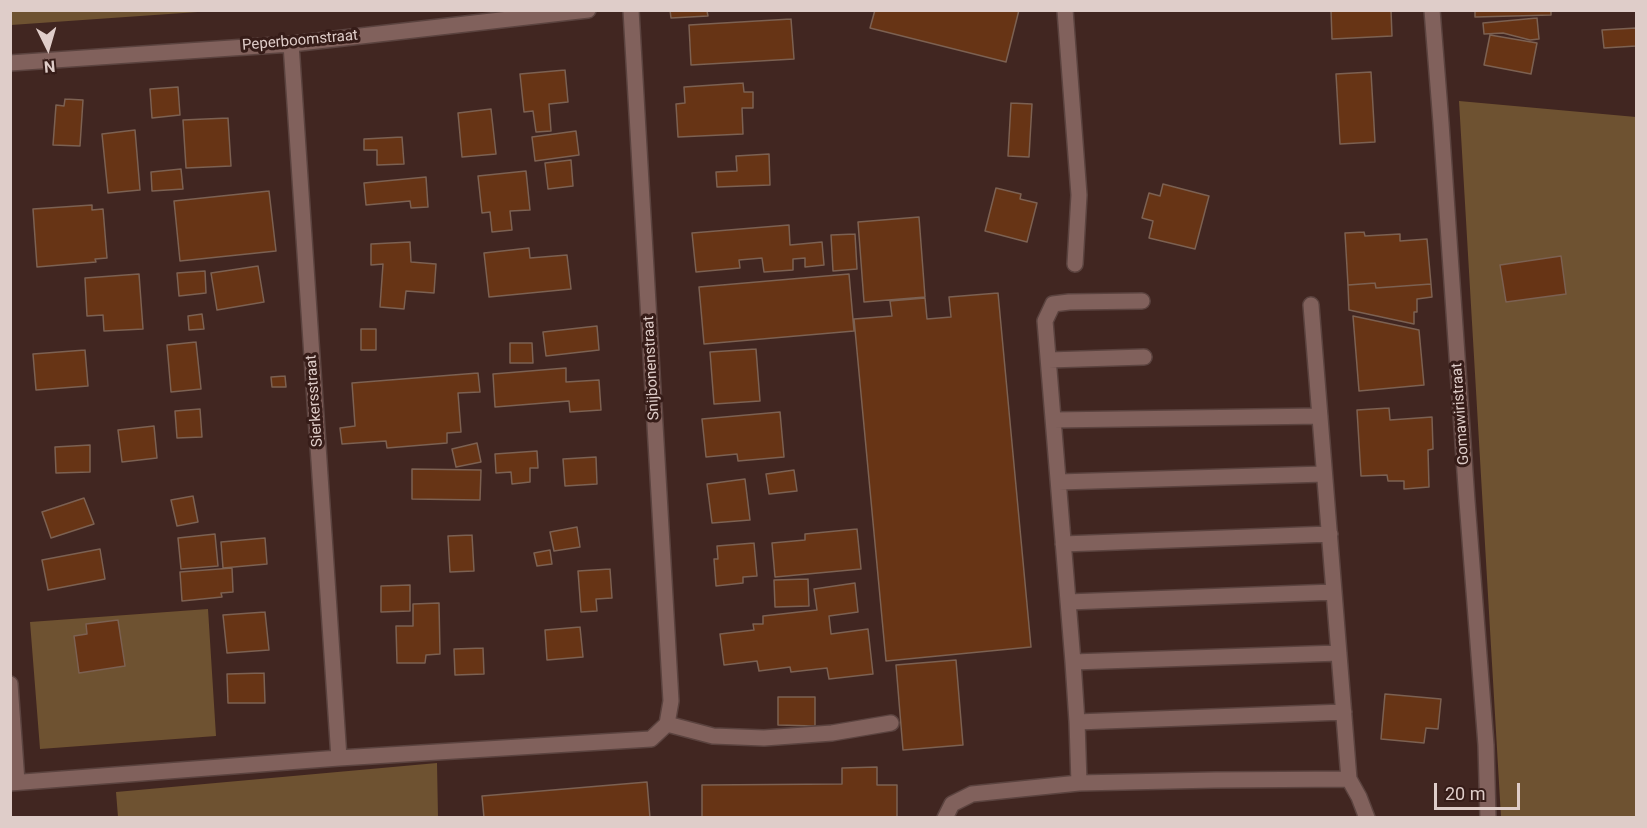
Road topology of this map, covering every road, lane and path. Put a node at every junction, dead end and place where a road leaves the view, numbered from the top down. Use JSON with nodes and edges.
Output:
{"nodes":[{"id":1,"x":588,"y":10,"type":"edge"},
{"id":2,"x":630,"y":10,"type":"edge"},
{"id":3,"x":1065,"y":10,"type":"edge"},
{"id":4,"x":1432,"y":10,"type":"edge"},
{"id":5,"x":291,"y":44,"type":"junction"},
{"id":6,"x":10,"y":63,"type":"edge"},
{"id":7,"x":1075,"y":264,"type":"dead end"},
{"id":8,"x":1142,"y":301,"type":"dead end"},
{"id":9,"x":1311,"y":305,"type":"dead end"},
{"id":10,"x":1144,"y":357,"type":"dead end"},
{"id":11,"x":1049,"y":360,"type":"junction"},
{"id":12,"x":1320,"y":416,"type":"junction"},
{"id":13,"x":1054,"y":420,"type":"junction"},
{"id":14,"x":1324,"y":474,"type":"junction"},
{"id":15,"x":1059,"y":482,"type":"junction"},
{"id":16,"x":1330,"y":534,"type":"junction"},
{"id":17,"x":1063,"y":544,"type":"junction"},
{"id":18,"x":1334,"y":592,"type":"junction"},
{"id":19,"x":1068,"y":602,"type":"junction"},
{"id":20,"x":1339,"y":653,"type":"junction"},
{"id":21,"x":1073,"y":662,"type":"junction"},
{"id":22,"x":10,"y":684,"type":"edge"},
{"id":23,"x":1344,"y":712,"type":"junction"},
{"id":24,"x":1077,"y":722,"type":"junction"},
{"id":25,"x":891,"y":723,"type":"dead end"},
{"id":26,"x":667,"y":724,"type":"junction"},
{"id":27,"x":339,"y":758,"type":"junction"},
{"id":28,"x":1349,"y":779,"type":"junction"},
{"id":29,"x":14,"y":782,"type":"edge"},
{"id":30,"x":1079,"y":783,"type":"junction"},
{"id":31,"x":945,"y":818,"type":"edge"},
{"id":32,"x":1367,"y":818,"type":"edge"},
{"id":33,"x":1488,"y":818,"type":"edge"}],
"edges":[{"from":1,"to":5,"type":"street","name":"Peperboomstraat"},
{"from":2,"to":26,"type":"street","name":"Snijbonenstraat"},
{"from":3,"to":7,"type":"street"},
{"from":4,"to":33,"type":"street","name":"Gomawiristraat"},
{"from":5,"to":6,"type":"street","name":"Peperboomstraat"},
{"from":5,"to":27,"type":"street","name":"Sierkersstraat"},
{"from":8,"to":11,"type":"street"},
{"from":9,"to":12,"type":"street"},
{"from":10,"to":11,"type":"street"},
{"from":11,"to":13,"type":"street"},
{"from":12,"to":13,"type":"street"},
{"from":12,"to":14,"type":"street"},
{"from":13,"to":15,"type":"street"},
{"from":14,"to":15,"type":"street"},
{"from":14,"to":16,"type":"street"},
{"from":15,"to":17,"type":"street"},
{"from":16,"to":17,"type":"street"},
{"from":16,"to":18,"type":"street"},
{"from":17,"to":19,"type":"street"},
{"from":18,"to":19,"type":"street"},
{"from":18,"to":20,"type":"street"},
{"from":19,"to":21,"type":"street"},
{"from":20,"to":21,"type":"street"},
{"from":20,"to":23,"type":"street"},
{"from":21,"to":24,"type":"street"},
{"from":22,"to":29,"type":"street"},
{"from":23,"to":24,"type":"street"},
{"from":23,"to":28,"type":"street"},
{"from":24,"to":30,"type":"street"},
{"from":25,"to":26,"type":"street"},
{"from":26,"to":27,"type":"street"},
{"from":27,"to":29,"type":"street"},
{"from":28,"to":30,"type":"street"},
{"from":28,"to":32,"type":"street"},
{"from":30,"to":31,"type":"street"}]}
